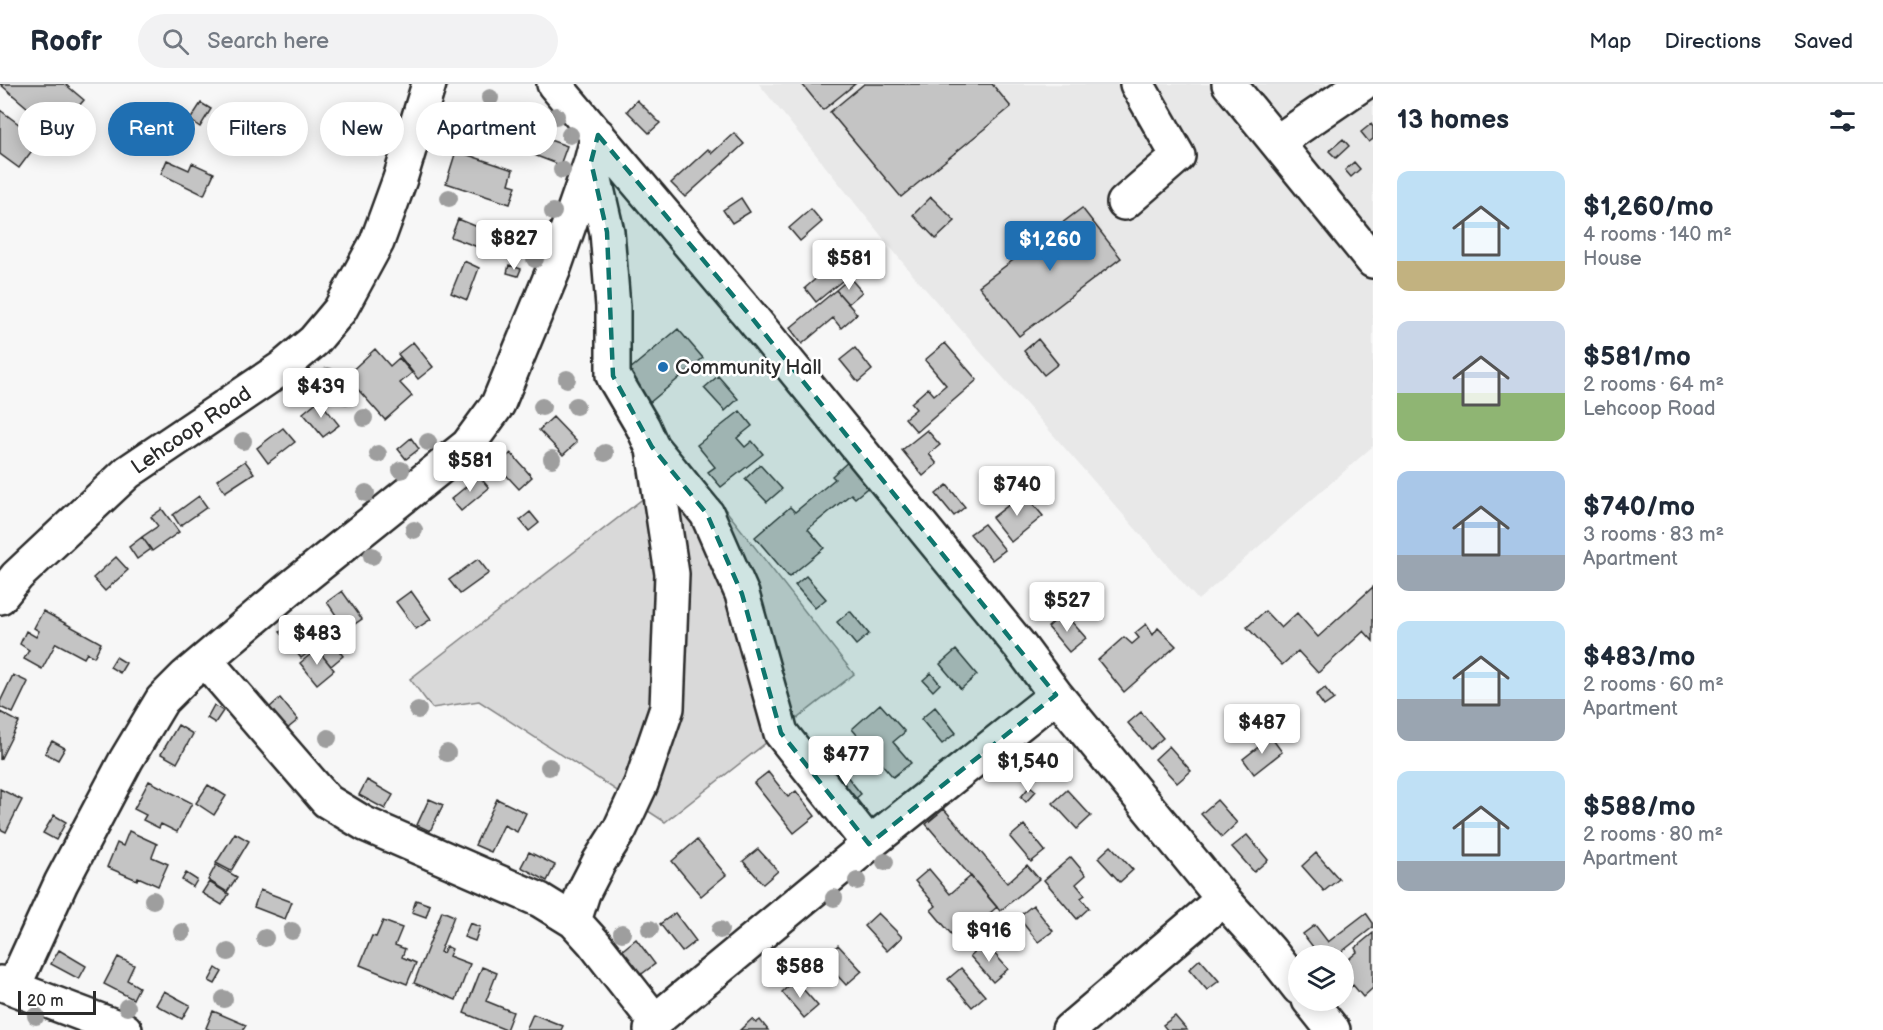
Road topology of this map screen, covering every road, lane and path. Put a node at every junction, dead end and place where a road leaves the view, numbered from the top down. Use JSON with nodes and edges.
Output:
{"nodes":[{"id":1,"x":429,"y":84,"type":"edge"},
{"id":2,"x":554,"y":84,"type":"edge"},
{"id":3,"x":1137,"y":84,"type":"edge"},
{"id":4,"x":1229,"y":84,"type":"edge"},
{"id":5,"x":1362,"y":84,"type":"edge"},
{"id":6,"x":1277,"y":142,"type":"junction"},
{"id":7,"x":595,"y":148,"type":"junction"},
{"id":8,"x":1124,"y":203,"type":"dead end"},
{"id":9,"x":1373,"y":261,"type":"edge"},
{"id":10,"x":652,"y":447,"type":"junction"},
{"id":11,"x":0,"y":597,"type":"edge"},
{"id":12,"x":206,"y":661,"type":"junction"},
{"id":13,"x":1056,"y":695,"type":"junction"},
{"id":14,"x":869,"y":844,"type":"junction"},
{"id":15,"x":1223,"y":900,"type":"junction"},
{"id":16,"x":574,"y":921,"type":"junction"},
{"id":17,"x":1288,"y":974,"type":"edge"},
{"id":18,"x":7,"y":985,"type":"edge"},
{"id":19,"x":1318,"y":1011,"type":"edge"},
{"id":20,"x":653,"y":1026,"type":"edge"},
{"id":21,"x":125,"y":1030,"type":"edge"},
{"id":22,"x":1069,"y":1030,"type":"edge"},
{"id":23,"x":1333,"y":1030,"type":"edge"}],
"edges":[{"from":1,"to":11,"type":"street","name":"Lehcoop Road"},
{"from":2,"to":7,"type":"street"},
{"from":3,"to":8,"type":"street"},
{"from":4,"to":6,"type":"street"},
{"from":5,"to":6,"type":"street"},
{"from":6,"to":9,"type":"street"},
{"from":7,"to":10,"type":"street"},
{"from":7,"to":12,"type":"street"},
{"from":7,"to":13,"type":"street"},
{"from":10,"to":14,"type":"street"},
{"from":10,"to":16,"type":"street"},
{"from":12,"to":16,"type":"street"},
{"from":12,"to":18,"type":"street"},
{"from":13,"to":14,"type":"street"},
{"from":13,"to":15,"type":"street"},
{"from":14,"to":20,"type":"street"},
{"from":15,"to":17,"type":"street"},
{"from":15,"to":22,"type":"street"},
{"from":16,"to":20,"type":"street"},
{"from":18,"to":21,"type":"street"},
{"from":19,"to":23,"type":"street"}]}
